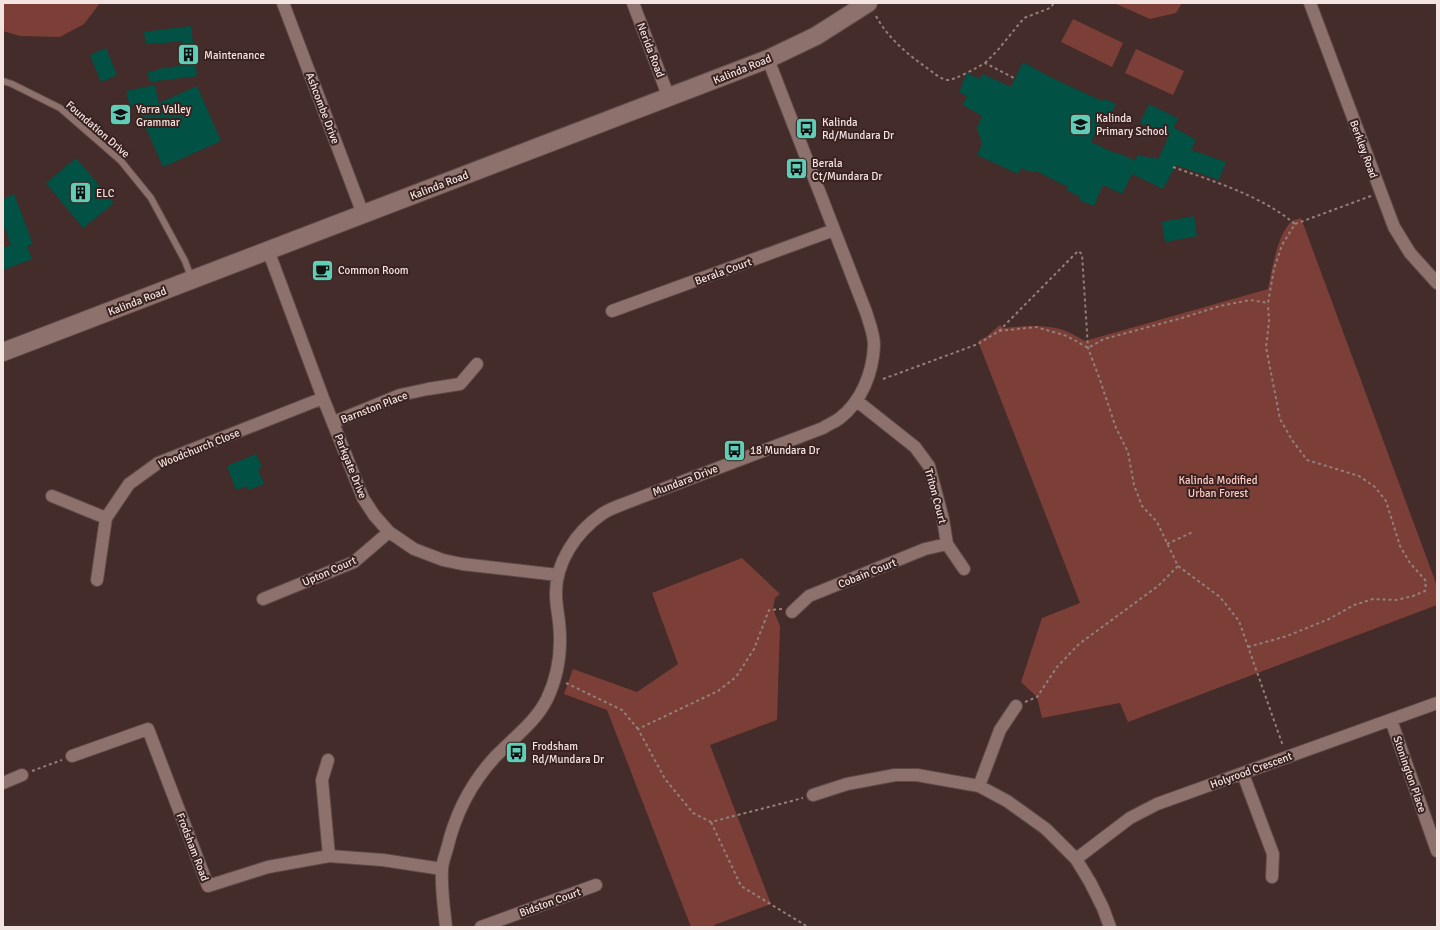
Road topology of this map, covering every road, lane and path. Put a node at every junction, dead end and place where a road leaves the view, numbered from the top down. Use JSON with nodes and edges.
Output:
{"nodes":[{"id":1,"x":283,"y":3,"type":"edge"},
{"id":2,"x":633,"y":3,"type":"edge"},
{"id":3,"x":1054,"y":3,"type":"edge"},
{"id":4,"x":1310,"y":3,"type":"edge"},
{"id":5,"x":872,"y":10,"type":"edge"},
{"id":6,"x":768,"y":59,"type":"junction"},
{"id":7,"x":985,"y":63,"type":"junction"},
{"id":8,"x":1014,"y":78,"type":"dead end"},
{"id":9,"x":3,"y":81,"type":"edge"},
{"id":10,"x":668,"y":98,"type":"junction"},
{"id":11,"x":1173,"y":167,"type":"dead end"},
{"id":12,"x":1369,"y":197,"type":"dead end"},
{"id":13,"x":363,"y":214,"type":"junction"},
{"id":14,"x":1294,"y":224,"type":"junction"},
{"id":15,"x":834,"y":230,"type":"junction"},
{"id":16,"x":268,"y":250,"type":"junction"},
{"id":17,"x":192,"y":279,"type":"junction"},
{"id":18,"x":1437,"y":283,"type":"edge"},
{"id":19,"x":1268,"y":303,"type":"junction"},
{"id":20,"x":612,"y":311,"type":"dead end"},
{"id":21,"x":999,"y":331,"type":"junction"},
{"id":22,"x":1088,"y":348,"type":"junction"},
{"id":23,"x":3,"y":352,"type":"edge"},
{"id":24,"x":477,"y":364,"type":"dead end"},
{"id":25,"x":883,"y":378,"type":"dead end"},
{"id":26,"x":323,"y":398,"type":"junction"},
{"id":27,"x":857,"y":401,"type":"junction"},
{"id":28,"x":334,"y":422,"type":"junction"},
{"id":29,"x":52,"y":496,"type":"dead end"},
{"id":30,"x":106,"y":518,"type":"junction"},
{"id":31,"x":389,"y":532,"type":"junction"},
{"id":32,"x":1193,"y":532,"type":"dead end"},
{"id":33,"x":947,"y":544,"type":"junction"},
{"id":34,"x":1166,"y":544,"type":"junction"},
{"id":35,"x":1178,"y":566,"type":"junction"},
{"id":36,"x":964,"y":569,"type":"dead end"},
{"id":37,"x":558,"y":575,"type":"junction"},
{"id":38,"x":97,"y":580,"type":"dead end"},
{"id":39,"x":263,"y":599,"type":"dead end"},
{"id":40,"x":792,"y":612,"type":"joint"},
{"id":41,"x":1248,"y":647,"type":"junction"},
{"id":42,"x":556,"y":678,"type":"junction"},
{"id":43,"x":1437,"y":703,"type":"edge"},
{"id":44,"x":1016,"y":706,"type":"joint"},
{"id":45,"x":1391,"y":720,"type":"junction"},
{"id":46,"x":638,"y":729,"type":"junction"},
{"id":47,"x":72,"y":756,"type":"joint"},
{"id":48,"x":1288,"y":757,"type":"junction"},
{"id":49,"x":328,"y":760,"type":"dead end"},
{"id":50,"x":1243,"y":774,"type":"junction"},
{"id":51,"x":22,"y":775,"type":"joint"},
{"id":52,"x":3,"y":783,"type":"edge"},
{"id":53,"x":978,"y":786,"type":"junction"},
{"id":54,"x":813,"y":795,"type":"joint"},
{"id":55,"x":710,"y":822,"type":"junction"},
{"id":56,"x":1437,"y":852,"type":"edge"},
{"id":57,"x":329,"y":856,"type":"junction"},
{"id":58,"x":1076,"y":859,"type":"junction"},
{"id":59,"x":442,"y":869,"type":"junction"},
{"id":60,"x":1272,"y":877,"type":"dead end"},
{"id":61,"x":596,"y":885,"type":"dead end"},
{"id":62,"x":446,"y":927,"type":"edge"},
{"id":63,"x":481,"y":927,"type":"edge"},
{"id":64,"x":808,"y":927,"type":"edge"},
{"id":65,"x":1110,"y":927,"type":"edge"}],
"edges":[{"from":1,"to":13,"type":"street","name":"Ashcombe Drive"},
{"from":2,"to":10,"type":"street","name":"Nerida Road"},
{"from":3,"to":7,"type":"path"},
{"from":4,"to":18,"type":"street","name":"Berkley Road"},
{"from":5,"to":6,"type":"street","name":"Kalinda Road"},
{"from":5,"to":7,"type":"path"},
{"from":6,"to":10,"type":"street","name":"Kalinda Road"},
{"from":6,"to":15,"type":"street","name":"Mundara Drive"},
{"from":7,"to":8,"type":"path"},
{"from":9,"to":17,"type":"lane","name":"Foundation Drive"},
{"from":10,"to":13,"type":"street","name":"Kalinda Road"},
{"from":11,"to":14,"type":"path"},
{"from":12,"to":14,"type":"path"},
{"from":13,"to":16,"type":"street","name":"Kalinda Road"},
{"from":14,"to":19,"type":"path"},
{"from":15,"to":20,"type":"street","name":"Berala Court"},
{"from":15,"to":27,"type":"street","name":"Mundara Drive"},
{"from":16,"to":17,"type":"street","name":"Kalinda Road"},
{"from":16,"to":26,"type":"street","name":"Parkgate Drive"},
{"from":17,"to":23,"type":"street","name":"Kalinda Road"},
{"from":19,"to":22,"type":"path"},
{"from":19,"to":41,"type":"path"},
{"from":21,"to":22,"type":"path"},
{"from":21,"to":22,"type":"path"},
{"from":21,"to":25,"type":"path"},
{"from":22,"to":34,"type":"path"},
{"from":24,"to":28,"type":"street","name":"Barnston Place"},
{"from":26,"to":28,"type":"street","name":"Parkgate Drive"},
{"from":26,"to":30,"type":"street","name":"Woodchurch Close"},
{"from":27,"to":33,"type":"street","name":"Triton Court"},
{"from":27,"to":37,"type":"street","name":"Mundara Drive"},
{"from":28,"to":31,"type":"street","name":"Parkgate Drive"},
{"from":29,"to":30,"type":"street"},
{"from":30,"to":38,"type":"street","name":"Woodchurch Close"},
{"from":31,"to":37,"type":"street","name":"Parkgate Drive"},
{"from":31,"to":39,"type":"street","name":"Upton Court"},
{"from":32,"to":34,"type":"path"},
{"from":33,"to":36,"type":"street","name":"Triton Court"},
{"from":33,"to":40,"type":"street","name":"Cobain Court"},
{"from":34,"to":35,"type":"path"},
{"from":35,"to":41,"type":"path"},
{"from":35,"to":44,"type":"path"},
{"from":37,"to":42,"type":"street","name":"Mundara Drive"},
{"from":40,"to":46,"type":"path"},
{"from":41,"to":48,"type":"path"},
{"from":42,"to":46,"type":"path"},
{"from":42,"to":59,"type":"street","name":"Mundara Drive"},
{"from":43,"to":45,"type":"street","name":"Holyrood Crescent"},
{"from":44,"to":53,"type":"street"},
{"from":45,"to":48,"type":"street","name":"Holyrood Crescent"},
{"from":45,"to":56,"type":"street","name":"Stonington Place"},
{"from":46,"to":55,"type":"path"},
{"from":47,"to":51,"type":"path"},
{"from":47,"to":57,"type":"street","name":"Frodsham Road"},
{"from":48,"to":50,"type":"street","name":"Holyrood Crescent"},
{"from":49,"to":57,"type":"street"},
{"from":50,"to":58,"type":"street","name":"Holyrood Crescent"},
{"from":50,"to":60,"type":"street"},
{"from":51,"to":52,"type":"street"},
{"from":53,"to":54,"type":"street"},
{"from":53,"to":58,"type":"street"},
{"from":54,"to":55,"type":"path"},
{"from":55,"to":64,"type":"path"},
{"from":57,"to":59,"type":"street","name":"Frodsham Road"},
{"from":58,"to":65,"type":"street"},
{"from":59,"to":62,"type":"street","name":"Mundara Drive"},
{"from":61,"to":63,"type":"street","name":"Bidston Court"}]}
